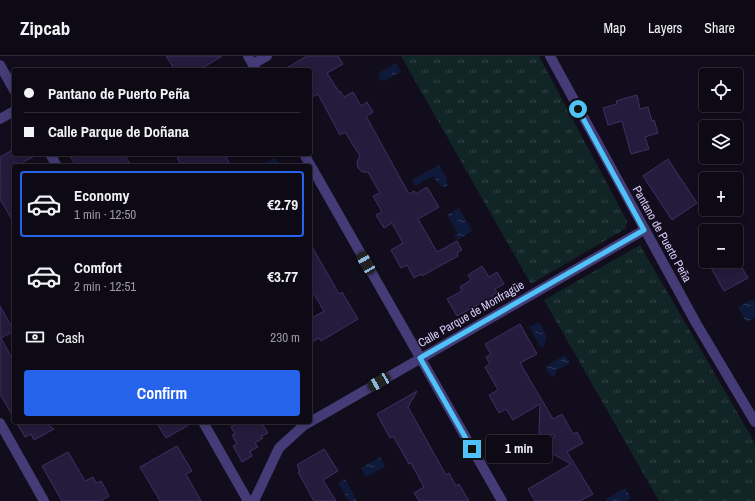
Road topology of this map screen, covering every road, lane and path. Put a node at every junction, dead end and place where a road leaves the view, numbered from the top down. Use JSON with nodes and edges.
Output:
{"nodes":[{"id":1,"x":267,"y":56,"type":"edge"},
{"id":2,"x":550,"y":56,"type":"edge"},
{"id":3,"x":252,"y":64,"type":"edge"},
{"id":4,"x":0,"y":65,"type":"edge"},
{"id":5,"x":12,"y":86,"type":"edge"},
{"id":6,"x":12,"y":111,"type":"edge"},
{"id":7,"x":0,"y":119,"type":"edge"},
{"id":8,"x":312,"y":168,"type":"edge"},
{"id":9,"x":644,"y":230,"type":"junction"},
{"id":10,"x":420,"y":358,"type":"junction"},
{"id":11,"x":312,"y":421,"type":"edge"},
{"id":12,"x":755,"y":422,"type":"edge"},
{"id":13,"x":0,"y":423,"type":"edge"},
{"id":14,"x":204,"y":424,"type":"edge"},
{"id":15,"x":306,"y":424,"type":"edge"},
{"id":16,"x":44,"y":501,"type":"edge"},
{"id":17,"x":248,"y":501,"type":"edge"},
{"id":18,"x":254,"y":501,"type":"edge"},
{"id":19,"x":502,"y":501,"type":"edge"}],
"edges":[{"from":1,"to":3,"type":"street"},
{"from":2,"to":9,"type":"street","name":"Pantano de Puerto Peña"},
{"from":4,"to":5,"type":"street"},
{"from":6,"to":7,"type":"street"},
{"from":8,"to":10,"type":"street"},
{"from":9,"to":10,"type":"street","name":"Calle Parque de Monfragüe"},
{"from":9,"to":12,"type":"street","name":"Pantano de Puerto Peña"},
{"from":10,"to":11,"type":"street","name":"Calle Parque de Monfragüe"},
{"from":10,"to":19,"type":"street"},
{"from":13,"to":16,"type":"street"},
{"from":14,"to":17,"type":"street"},
{"from":15,"to":18,"type":"street","name":"Calle Parque de Monfragüe"}]}
